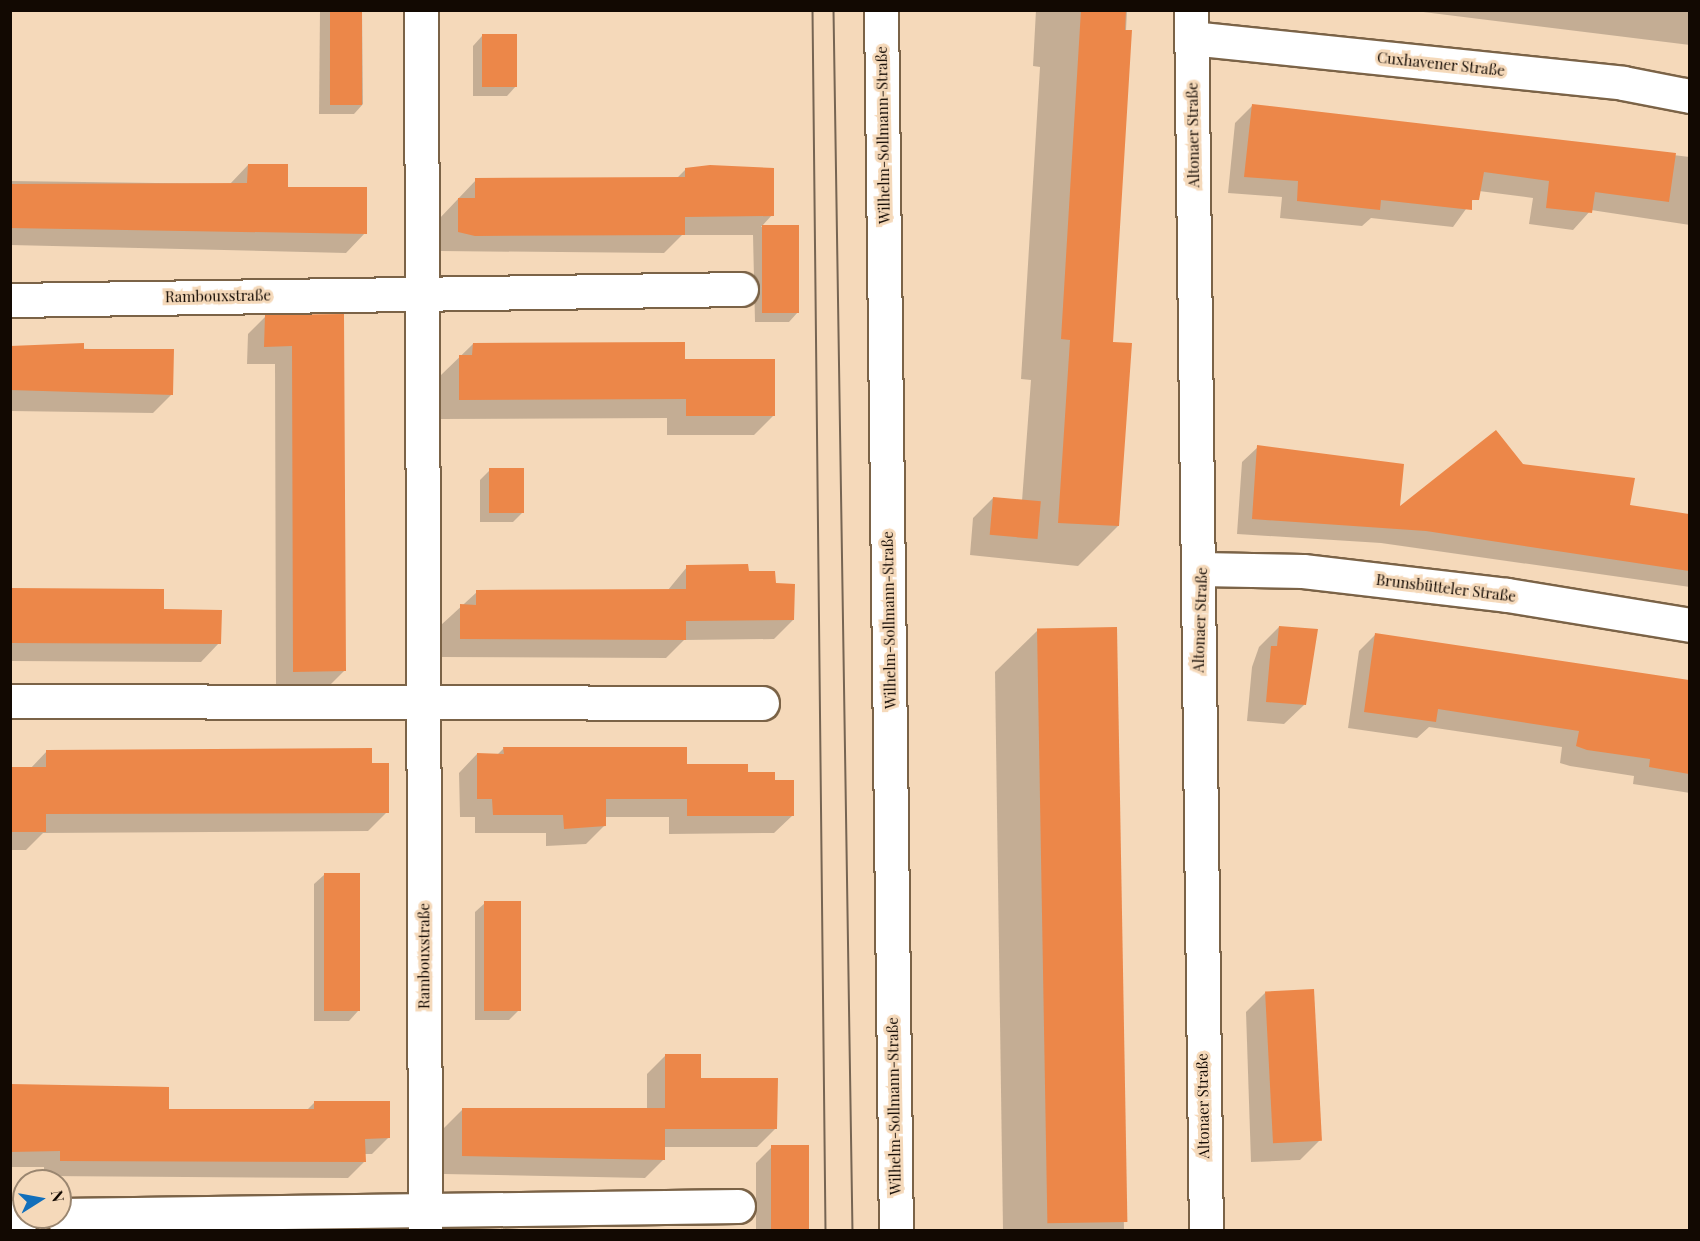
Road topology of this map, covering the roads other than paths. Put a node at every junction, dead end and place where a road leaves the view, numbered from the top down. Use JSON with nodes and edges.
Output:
{"nodes":[{"id":1,"x":422,"y":10,"type":"edge"},
{"id":2,"x":881,"y":10,"type":"edge"},
{"id":3,"x":1191,"y":24,"type":"edge"},
{"id":4,"x":1689,"y":96,"type":"edge"},
{"id":5,"x":741,"y":289,"type":"dead end"},
{"id":6,"x":425,"y":292,"type":"junction"},
{"id":7,"x":10,"y":300,"type":"edge"},
{"id":8,"x":1202,"y":569,"type":"junction"},
{"id":9,"x":1689,"y":625,"type":"edge"},
{"id":10,"x":10,"y":701,"type":"edge"},
{"id":11,"x":762,"y":703,"type":"dead end"},
{"id":12,"x":423,"y":705,"type":"junction"},
{"id":13,"x":738,"y":1206,"type":"dead end"},
{"id":14,"x":72,"y":1215,"type":"edge"},
{"id":15,"x":425,"y":1219,"type":"edge"},
{"id":16,"x":896,"y":1230,"type":"edge"},
{"id":17,"x":1206,"y":1230,"type":"edge"}],
"edges":[{"from":1,"to":6,"type":"street","name":"Rambouxstraße"},
{"from":2,"to":16,"type":"street","name":"Wilhelm-Sollmann-Straße"},
{"from":3,"to":4,"type":"street","name":"Cuxhavener Straße"},
{"from":3,"to":8,"type":"street","name":"Altonaer Straße"},
{"from":5,"to":6,"type":"street","name":"Rambouxstraße"},
{"from":6,"to":7,"type":"street","name":"Rambouxstraße"},
{"from":6,"to":12,"type":"street","name":"Rambouxstraße"},
{"from":8,"to":9,"type":"street","name":"Brunsbütteler Straße"},
{"from":8,"to":17,"type":"street","name":"Altonaer Straße"},
{"from":10,"to":12,"type":"street"},
{"from":11,"to":12,"type":"street"},
{"from":12,"to":15,"type":"street","name":"Rambouxstraße"},
{"from":13,"to":15,"type":"street"},
{"from":14,"to":15,"type":"street"}]}
